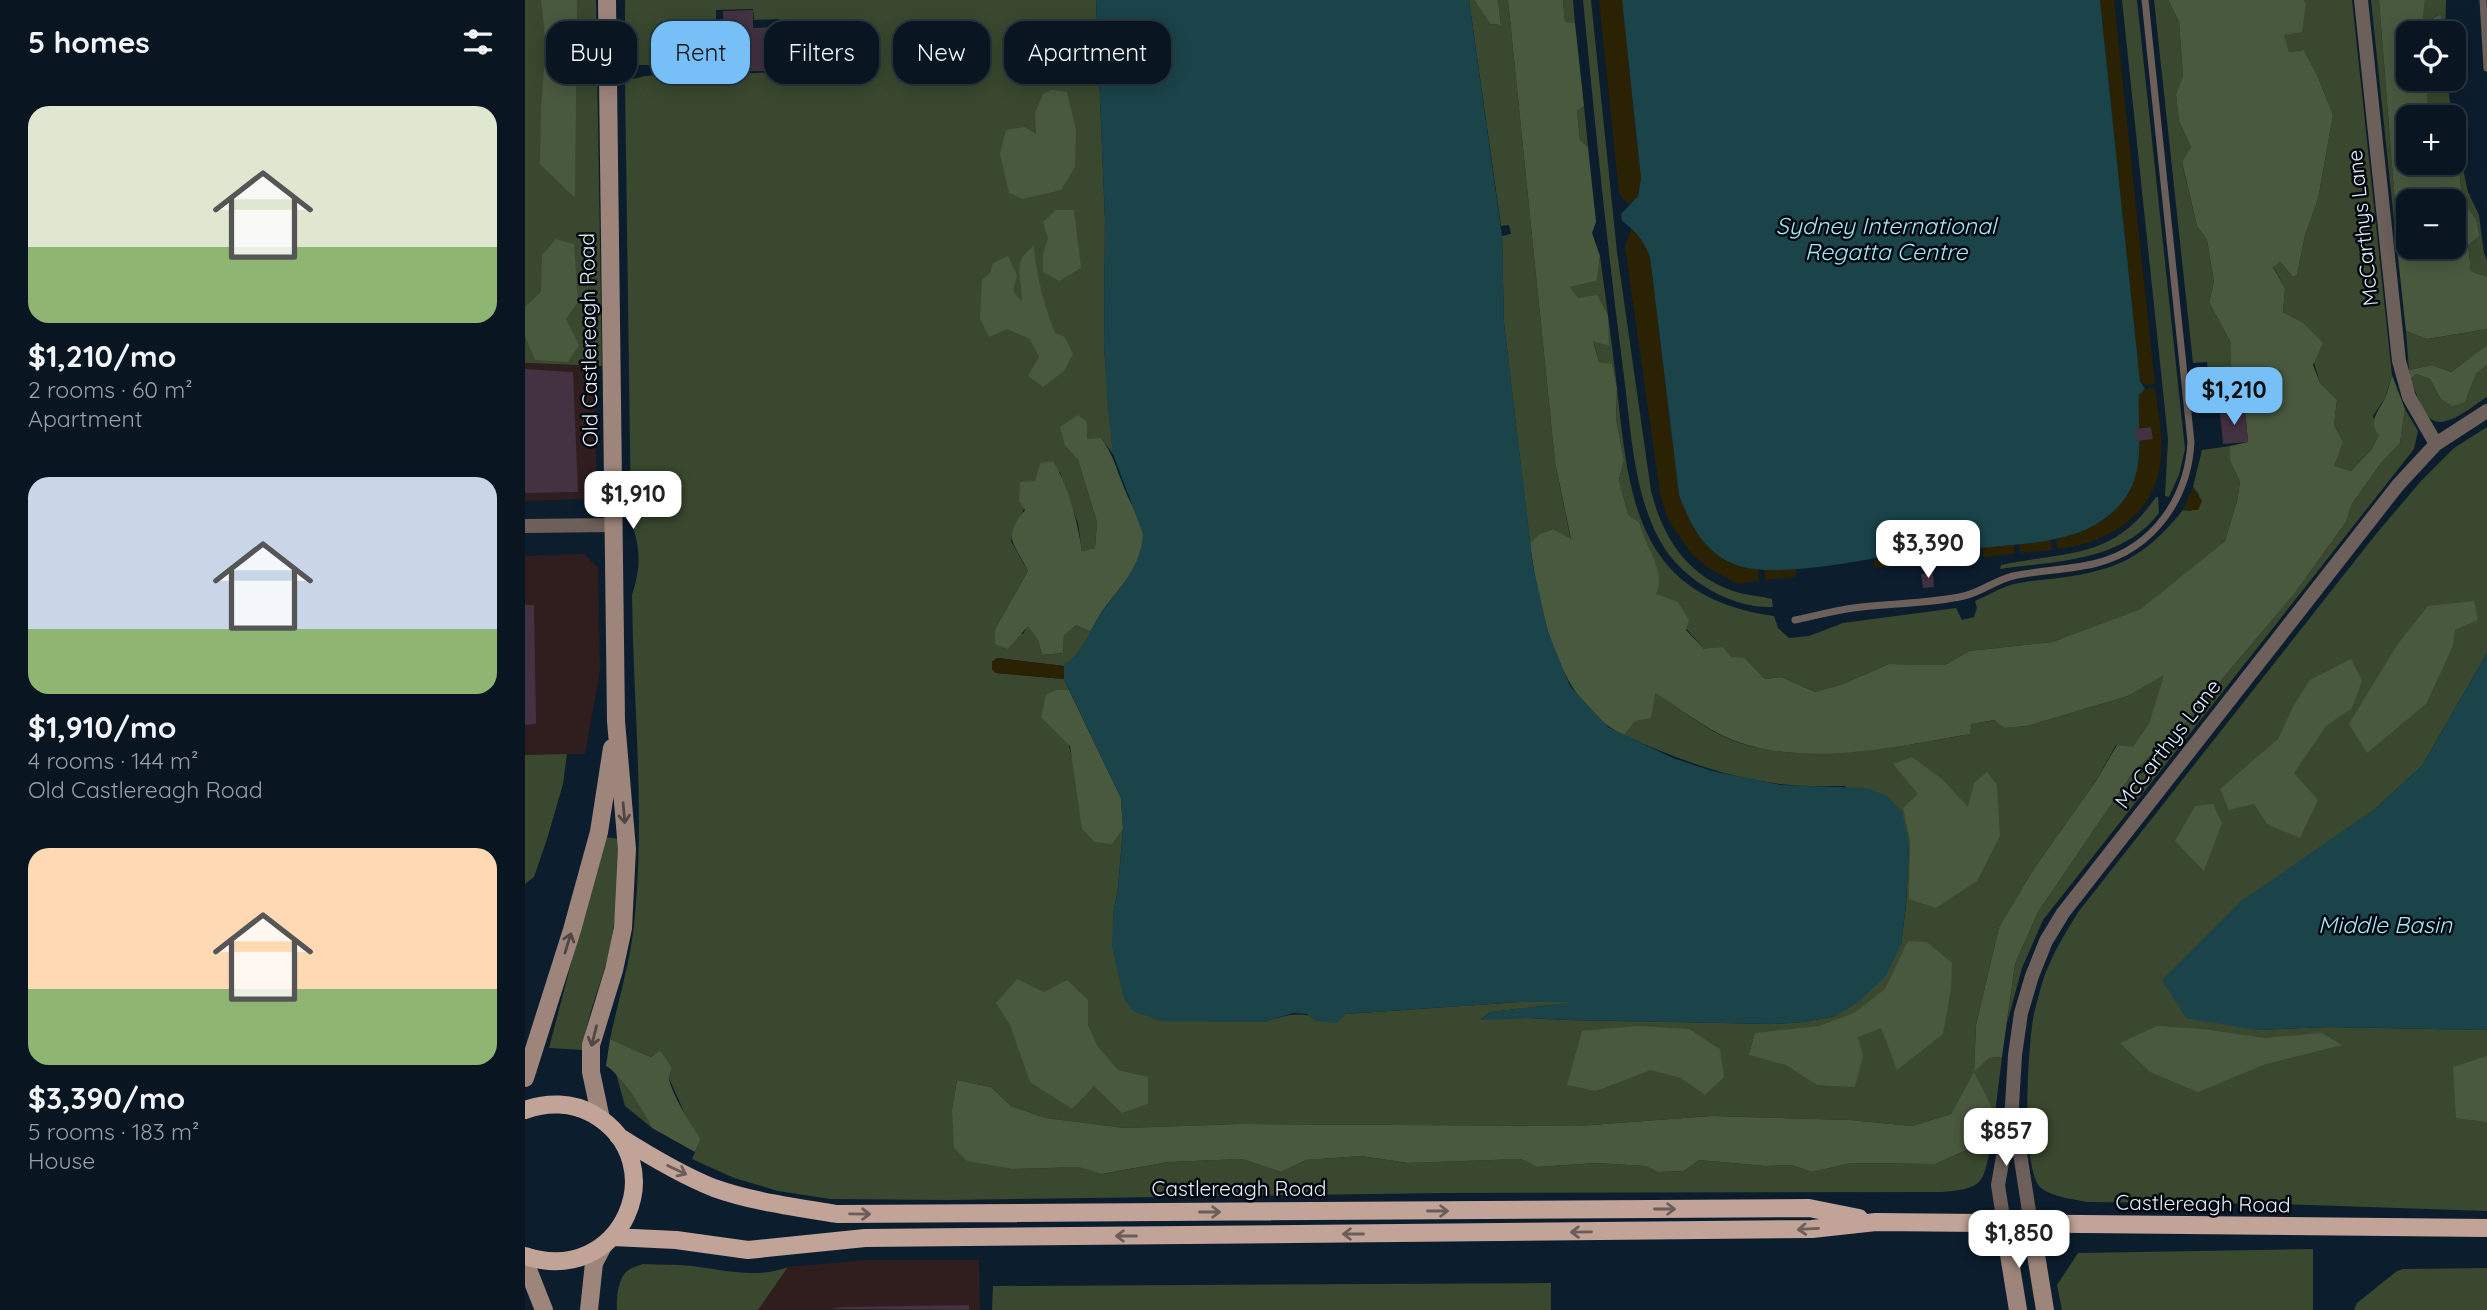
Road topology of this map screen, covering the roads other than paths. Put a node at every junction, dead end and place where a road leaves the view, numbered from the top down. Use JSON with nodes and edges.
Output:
{"nodes":[{"id":1,"x":607,"y":0,"type":"edge"},
{"id":2,"x":2145,"y":0,"type":"edge"},
{"id":3,"x":2361,"y":0,"type":"edge"},
{"id":4,"x":2483,"y":0,"type":"edge"},
{"id":5,"x":2487,"y":68,"type":"edge"},
{"id":6,"x":2487,"y":411,"type":"edge"},
{"id":7,"x":2436,"y":444,"type":"junction"},
{"id":8,"x":613,"y":525,"type":"junction"},
{"id":9,"x":525,"y":526,"type":"edge"},
{"id":10,"x":1795,"y":620,"type":"dead end"},
{"id":11,"x":616,"y":720,"type":"junction"},
{"id":12,"x":525,"y":1078,"type":"edge"},
{"id":13,"x":2012,"y":1106,"type":"junction"},
{"id":14,"x":525,"y":1111,"type":"edge"},
{"id":15,"x":601,"y":1119,"type":"junction"},
{"id":16,"x":618,"y":1136,"type":"junction"},
{"id":17,"x":1876,"y":1222,"type":"junction"},
{"id":18,"x":2004,"y":1223,"type":"junction"},
{"id":19,"x":2032,"y":1224,"type":"junction"},
{"id":20,"x":2487,"y":1228,"type":"edge"},
{"id":21,"x":608,"y":1242,"type":"junction"},
{"id":22,"x":525,"y":1256,"type":"edge"},
{"id":23,"x":525,"y":1262,"type":"edge"},
{"id":24,"x":544,"y":1310,"type":"edge"},
{"id":25,"x":589,"y":1310,"type":"edge"},
{"id":26,"x":2018,"y":1310,"type":"edge"},
{"id":27,"x":2045,"y":1310,"type":"edge"}],
"edges":[{"from":1,"to":8,"type":"street","name":"Old Castlereagh Road"},
{"from":2,"to":10,"type":"lane"},
{"from":3,"to":7,"type":"street","name":"McCarthys Lane"},
{"from":4,"to":5,"type":"lane"},
{"from":6,"to":7,"type":"street","name":"McCarthys Lane"},
{"from":7,"to":13,"type":"street","name":"McCarthys Lane"},
{"from":8,"to":9,"type":"street"},
{"from":8,"to":11,"type":"street","name":"Old Castlereagh Road"},
{"from":12,"to":11,"type":"street","name":"Old Castlereagh Road","one_way":true},
{"from":11,"to":15,"type":"street","name":"Old Castlereagh Road","one_way":true},
{"from":13,"to":18,"type":"street","name":"McCarthys Lane"},
{"from":13,"to":19,"type":"street","name":"McCarthys Lane"},
{"from":14,"to":15,"type":"main road"},
{"from":15,"to":16,"type":"main road"},
{"from":16,"to":17,"type":"main road","name":"Castlereagh Road","one_way":true},
{"from":16,"to":21,"type":"main road"},
{"from":17,"to":18,"type":"main road","name":"Castlereagh Road"},
{"from":17,"to":21,"type":"main road","name":"Castlereagh Road","one_way":true},
{"from":18,"to":19,"type":"main road","name":"Castlereagh Road"},
{"from":18,"to":26,"type":"street"},
{"from":19,"to":20,"type":"main road","name":"Castlereagh Road"},
{"from":19,"to":27,"type":"street"},
{"from":21,"to":22,"type":"main road"},
{"from":21,"to":25,"type":"street"},
{"from":23,"to":24,"type":"street"}]}
